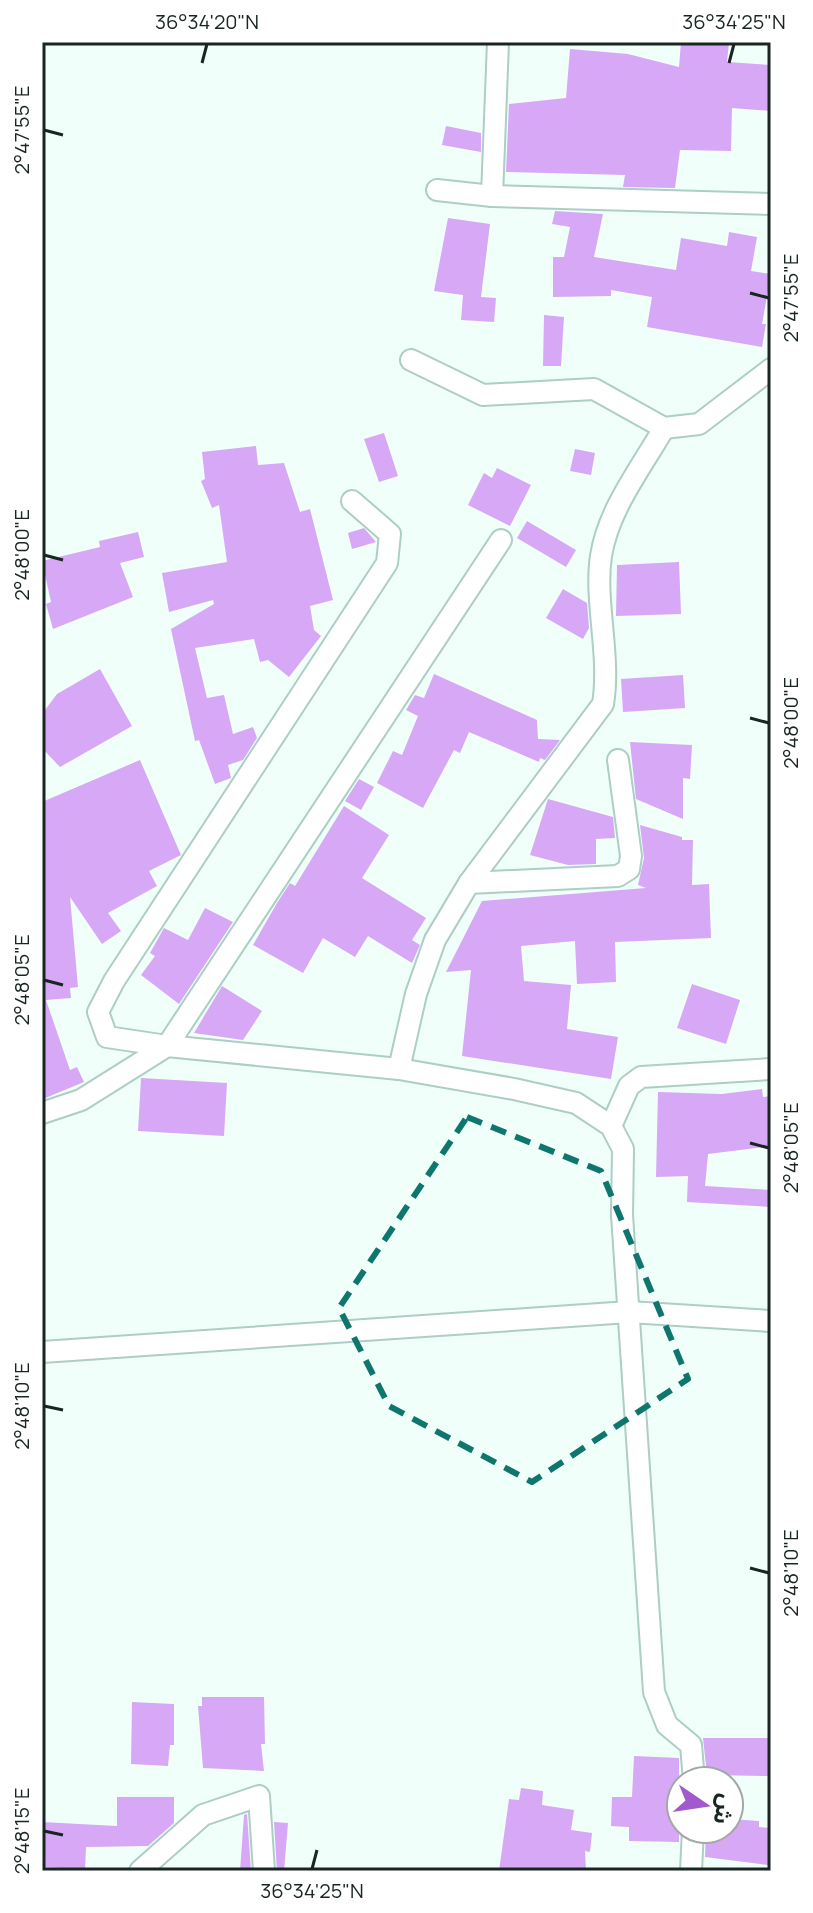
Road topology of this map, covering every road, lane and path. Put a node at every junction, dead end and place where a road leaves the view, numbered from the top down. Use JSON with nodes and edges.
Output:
{"nodes":[{"id":1,"x":498,"y":42,"type":"edge"},
{"id":2,"x":437,"y":190,"type":"dead end"},
{"id":3,"x":492,"y":196,"type":"junction"},
{"id":4,"x":771,"y":204,"type":"edge"},
{"id":5,"x":411,"y":360,"type":"dead end"},
{"id":6,"x":771,"y":369,"type":"edge"},
{"id":7,"x":664,"y":428,"type":"junction"},
{"id":8,"x":352,"y":501,"type":"dead end"},
{"id":9,"x":501,"y":540,"type":"dead end"},
{"id":10,"x":618,"y":760,"type":"dead end"},
{"id":11,"x":469,"y":883,"type":"junction"},
{"id":12,"x":167,"y":1046,"type":"junction"},
{"id":13,"x":399,"y":1069,"type":"junction"},
{"id":14,"x":771,"y":1069,"type":"edge"},
{"id":15,"x":42,"y":1113,"type":"edge"},
{"id":16,"x":611,"y":1126,"type":"junction"},
{"id":17,"x":629,"y":1312,"type":"junction"},
{"id":18,"x":771,"y":1321,"type":"edge"},
{"id":19,"x":42,"y":1352,"type":"edge"},
{"id":20,"x":693,"y":1765,"type":"edge"},
{"id":21,"x":692,"y":1845,"type":"edge"},
{"id":22,"x":140,"y":1871,"type":"edge"},
{"id":23,"x":264,"y":1871,"type":"edge"},
{"id":24,"x":691,"y":1871,"type":"edge"}],
"edges":[{"from":1,"to":3,"type":"street"},
{"from":2,"to":3,"type":"street"},
{"from":3,"to":4,"type":"street"},
{"from":5,"to":7,"type":"street"},
{"from":6,"to":7,"type":"street"},
{"from":7,"to":11,"type":"street"},
{"from":8,"to":12,"type":"street"},
{"from":9,"to":12,"type":"street"},
{"from":10,"to":11,"type":"street"},
{"from":11,"to":13,"type":"street"},
{"from":12,"to":13,"type":"street"},
{"from":12,"to":15,"type":"street"},
{"from":13,"to":16,"type":"street"},
{"from":14,"to":16,"type":"street"},
{"from":16,"to":17,"type":"street"},
{"from":17,"to":18,"type":"street"},
{"from":17,"to":19,"type":"street"},
{"from":17,"to":20,"type":"street"},
{"from":21,"to":24,"type":"street"},
{"from":22,"to":23,"type":"street"}]}
